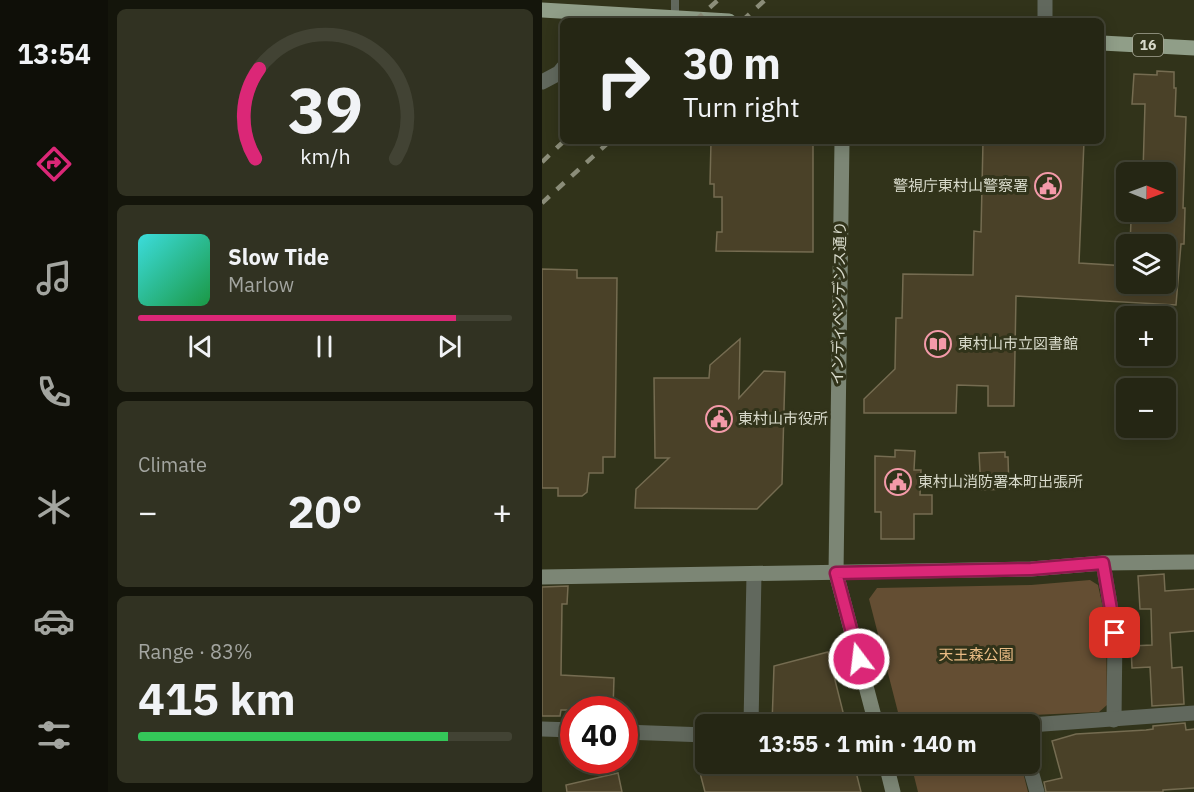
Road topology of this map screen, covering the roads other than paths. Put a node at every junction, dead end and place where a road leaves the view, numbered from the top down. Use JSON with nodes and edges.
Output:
{"nodes":[{"id":1,"x":675,"y":0,"type":"edge"},
{"id":2,"x":1045,"y":0,"type":"edge"},
{"id":3,"x":542,"y":10,"type":"edge"},
{"id":4,"x":594,"y":13,"type":"edge"},
{"id":5,"x":675,"y":18,"type":"joint"},
{"id":6,"x":1045,"y":18,"type":"edge"},
{"id":7,"x":1104,"y":42,"type":"edge"},
{"id":8,"x":1194,"y":48,"type":"edge"},
{"id":9,"x":560,"y":72,"type":"edge"},
{"id":10,"x":542,"y":82,"type":"edge"},
{"id":11,"x":842,"y":144,"type":"edge"},
{"id":12,"x":1194,"y":562,"type":"edge"},
{"id":13,"x":1103,"y":563,"type":"junction"},
{"id":14,"x":836,"y":573,"type":"junction"},
{"id":15,"x":754,"y":574,"type":"junction"},
{"id":16,"x":542,"y":577,"type":"edge"},
{"id":17,"x":1194,"y":713,"type":"edge"},
{"id":18,"x":751,"y":714,"type":"edge"},
{"id":19,"x":873,"y":714,"type":"edge"},
{"id":20,"x":1114,"y":720,"type":"junction"},
{"id":21,"x":1040,"y":724,"type":"edge"},
{"id":22,"x":542,"y":729,"type":"edge"},
{"id":23,"x":560,"y":730,"type":"edge"},
{"id":24,"x":638,"y":733,"type":"edge"},
{"id":25,"x":695,"y":735,"type":"edge"},
{"id":26,"x":888,"y":774,"type":"edge"},
{"id":27,"x":1032,"y":774,"type":"edge"},
{"id":28,"x":893,"y":792,"type":"edge"},
{"id":29,"x":1037,"y":792,"type":"edge"}],
"edges":[{"from":1,"to":5,"type":"lane"},
{"from":2,"to":6,"type":"street"},
{"from":3,"to":4,"type":"main road"},
{"from":4,"to":5,"type":"main road"},
{"from":7,"to":8,"type":"main road","number":"16"},
{"from":9,"to":10,"type":"street"},
{"from":11,"to":14,"type":"street","name":"インディペンデンス通り"},
{"from":12,"to":13,"type":"street"},
{"from":13,"to":14,"type":"street"},
{"from":13,"to":20,"type":"street"},
{"from":14,"to":15,"type":"street"},
{"from":14,"to":19,"type":"street","name":"インディペンデンス通り"},
{"from":15,"to":16,"type":"street"},
{"from":15,"to":18,"type":"street"},
{"from":17,"to":20,"type":"street"},
{"from":20,"to":21,"type":"street"},
{"from":22,"to":23,"type":"street"},
{"from":24,"to":25,"type":"street"},
{"from":26,"to":28,"type":"street"},
{"from":27,"to":29,"type":"street"}]}
